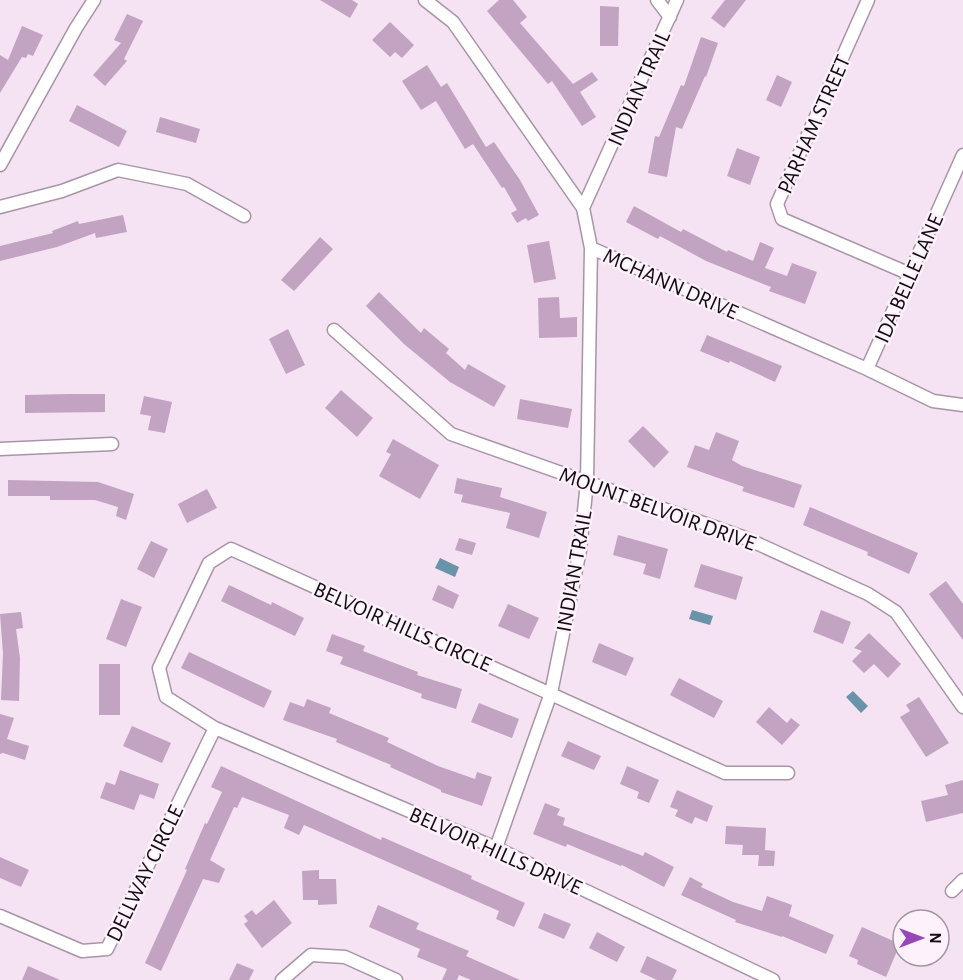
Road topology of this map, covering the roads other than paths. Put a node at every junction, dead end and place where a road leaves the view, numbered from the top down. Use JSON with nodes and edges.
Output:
{"nodes":[{"id":1,"x":94,"y":0,"type":"edge"},
{"id":2,"x":425,"y":0,"type":"edge"},
{"id":3,"x":657,"y":0,"type":"edge"},
{"id":4,"x":677,"y":0,"type":"edge"},
{"id":5,"x":868,"y":0,"type":"edge"},
{"id":6,"x":670,"y":17,"type":"junction"},
{"id":7,"x":963,"y":155,"type":"edge"},
{"id":8,"x":0,"y":165,"type":"edge"},
{"id":9,"x":0,"y":207,"type":"edge"},
{"id":10,"x":583,"y":208,"type":"junction"},
{"id":11,"x":244,"y":216,"type":"dead end"},
{"id":12,"x":591,"y":248,"type":"junction"},
{"id":13,"x":910,"y":274,"type":"junction"},
{"id":14,"x":334,"y":330,"type":"dead end"},
{"id":15,"x":867,"y":369,"type":"junction"},
{"id":16,"x":963,"y":405,"type":"edge"},
{"id":17,"x":112,"y":444,"type":"dead end"},
{"id":18,"x":0,"y":449,"type":"edge"},
{"id":19,"x":587,"y":482,"type":"junction"},
{"id":20,"x":551,"y":693,"type":"junction"},
{"id":21,"x":963,"y":707,"type":"edge"},
{"id":22,"x":215,"y":728,"type":"junction"},
{"id":23,"x":788,"y":773,"type":"dead end"},
{"id":24,"x":496,"y":849,"type":"junction"},
{"id":25,"x":963,"y":880,"type":"edge"},
{"id":26,"x":952,"y":891,"type":"dead end"},
{"id":27,"x":0,"y":916,"type":"edge"},
{"id":28,"x":282,"y":980,"type":"edge"},
{"id":29,"x":396,"y":980,"type":"edge"},
{"id":30,"x":773,"y":980,"type":"edge"}],
"edges":[{"from":1,"to":8,"type":"street"},
{"from":2,"to":10,"type":"street","name":"MCHANN DRIVE"},
{"from":3,"to":6,"type":"street"},
{"from":4,"to":6,"type":"street","name":"INDIAN TRAIL"},
{"from":5,"to":13,"type":"street","name":"PARHAM STREET"},
{"from":6,"to":10,"type":"street","name":"INDIAN TRAIL"},
{"from":7,"to":13,"type":"street","name":"IDA BELLE LANE"},
{"from":9,"to":11,"type":"street"},
{"from":10,"to":12,"type":"street","name":"MCHANN DRIVE"},
{"from":12,"to":15,"type":"street","name":"MCHANN DRIVE"},
{"from":12,"to":19,"type":"street","name":"INDIAN TRAIL"},
{"from":13,"to":15,"type":"street","name":"IDA BELLE LANE"},
{"from":14,"to":19,"type":"street","name":"MOUNT BELVOIR DRIVE"},
{"from":15,"to":16,"type":"street","name":"MCHANN DRIVE"},
{"from":17,"to":18,"type":"street"},
{"from":19,"to":20,"type":"street","name":"INDIAN TRAIL"},
{"from":19,"to":21,"type":"street","name":"MOUNT BELVOIR DRIVE"},
{"from":20,"to":22,"type":"street","name":"BELVOIR HILLS CIRCLE"},
{"from":20,"to":23,"type":"street","name":"BELVOIR HILLS CIRCLE"},
{"from":20,"to":24,"type":"street","name":"INDIAN TRAIL"},
{"from":22,"to":24,"type":"street","name":"BELVOIR HILLS DRIVE"},
{"from":22,"to":27,"type":"street","name":"DELLWAY CIRCLE"},
{"from":24,"to":30,"type":"street","name":"BELVOIR HILLS DRIVE"},
{"from":25,"to":26,"type":"street"},
{"from":28,"to":29,"type":"street"}]}
